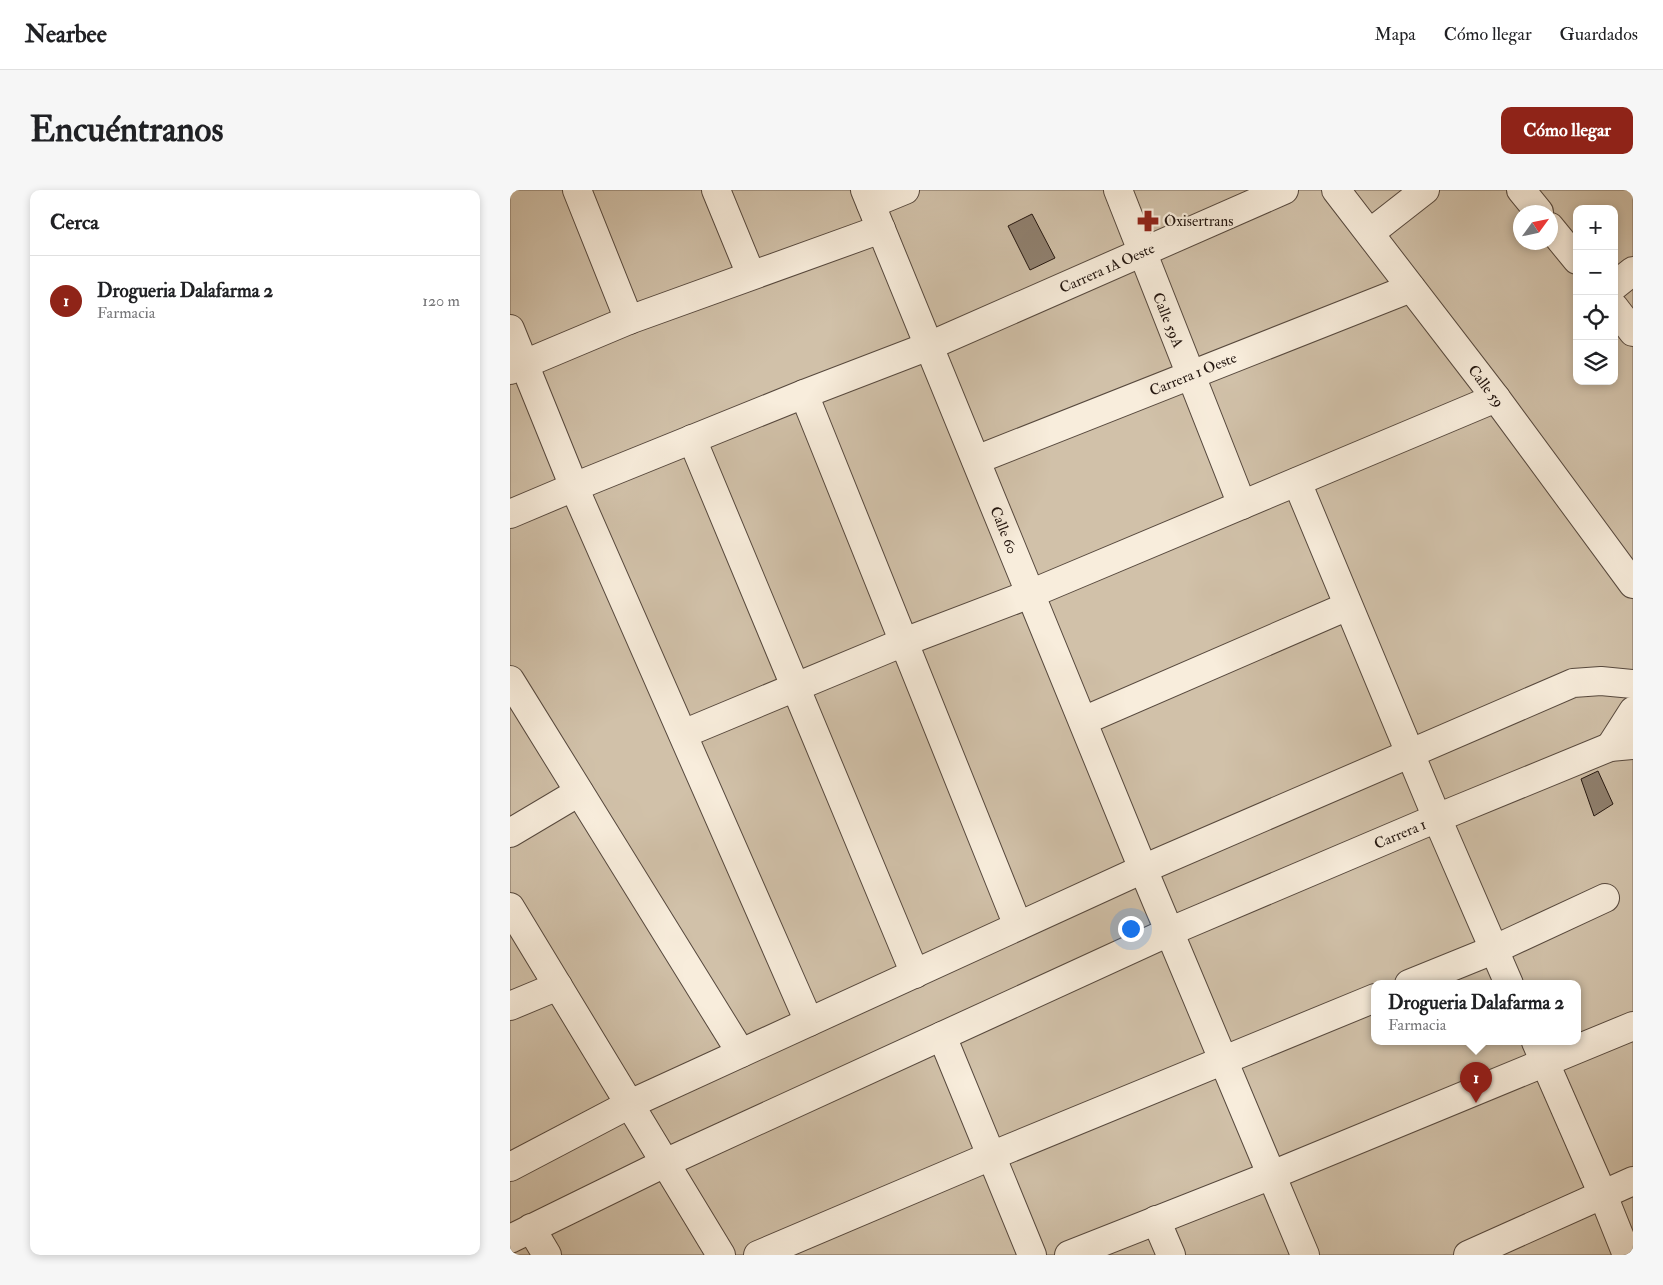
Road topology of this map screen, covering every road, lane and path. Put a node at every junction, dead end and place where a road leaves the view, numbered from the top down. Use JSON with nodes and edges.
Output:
{"nodes":[{"id":1,"x":577,"y":190,"type":"edge"},
{"id":2,"x":716,"y":190,"type":"edge"},
{"id":3,"x":905,"y":190,"type":"edge"},
{"id":4,"x":1118,"y":190,"type":"edge"},
{"id":5,"x":1284,"y":190,"type":"edge"},
{"id":6,"x":1336,"y":190,"type":"edge"},
{"id":7,"x":1425,"y":190,"type":"edge"},
{"id":8,"x":1521,"y":190,"type":"edge"},
{"id":9,"x":1533,"y":205,"type":"edge"},
{"id":10,"x":872,"y":208,"type":"edge"},
{"id":11,"x":1370,"y":233,"type":"junction"},
{"id":12,"x":1558,"y":237,"type":"edge"},
{"id":13,"x":1142,"y":253,"type":"junction"},
{"id":14,"x":1573,"y":255,"type":"edge"},
{"id":15,"x":1633,"y":271,"type":"edge"},
{"id":16,"x":751,"y":275,"type":"junction"},
{"id":17,"x":1618,"y":283,"type":"edge"},
{"id":18,"x":1411,"y":288,"type":"junction"},
{"id":19,"x":1618,"y":312,"type":"edge"},
{"id":20,"x":629,"y":320,"type":"junction"},
{"id":21,"x":510,"y":329,"type":"edge"},
{"id":22,"x":1633,"y":332,"type":"edge"},
{"id":23,"x":929,"y":346,"type":"junction"},
{"id":24,"x":518,"y":367,"type":"edge"},
{"id":25,"x":1190,"y":375,"type":"junction"},
{"id":26,"x":804,"y":394,"type":"junction"},
{"id":27,"x":1496,"y":398,"type":"junction"},
{"id":28,"x":692,"y":439,"type":"junction"},
{"id":29,"x":976,"y":460,"type":"junction"},
{"id":30,"x":1296,"y":482,"type":"junction"},
{"id":31,"x":574,"y":486,"type":"junction"},
{"id":32,"x":1242,"y":505,"type":"junction"},
{"id":33,"x":510,"y":514,"type":"edge"},
{"id":34,"x":1633,"y":584,"type":"edge"},
{"id":35,"x":1030,"y":594,"type":"junction"},
{"id":36,"x":1348,"y":606,"type":"junction"},
{"id":37,"x":904,"y":642,"type":"junction"},
{"id":38,"x":510,"y":680,"type":"edge"},
{"id":39,"x":1633,"y":684,"type":"edge"},
{"id":40,"x":796,"y":688,"type":"junction"},
{"id":41,"x":1633,"y":711,"type":"edge"},
{"id":42,"x":1083,"y":721,"type":"junction"},
{"id":43,"x":683,"y":734,"type":"junction"},
{"id":44,"x":1622,"y":746,"type":"edge"},
{"id":45,"x":1410,"y":753,"type":"junction"},
{"id":46,"x":579,"y":792,"type":"junction"},
{"id":47,"x":1437,"y":818,"type":"junction"},
{"id":48,"x":510,"y":833,"type":"edge"},
{"id":49,"x":1144,"y":869,"type":"junction"},
{"id":50,"x":1605,"y":898,"type":"dead end"},
{"id":51,"x":510,"y":907,"type":"edge"},
{"id":52,"x":1018,"y":926,"type":"junction"},
{"id":53,"x":1171,"y":932,"type":"junction"},
{"id":54,"x":1493,"y":950,"type":"junction"},
{"id":55,"x":916,"y":974,"type":"junction"},
{"id":56,"x":1419,"y":980,"type":"edge"},
{"id":57,"x":1507,"y":980,"type":"edge"},
{"id":58,"x":558,"y":986,"type":"junction"},
{"id":59,"x":1371,"y":1000,"type":"edge"},
{"id":60,"x":510,"y":1006,"type":"edge"},
{"id":61,"x":809,"y":1022,"type":"junction"},
{"id":62,"x":1633,"y":1026,"type":"edge"},
{"id":63,"x":942,"y":1036,"type":"junction"},
{"id":64,"x":1581,"y":1041,"type":"edge"},
{"id":65,"x":1566,"y":1045,"type":"edge"},
{"id":66,"x":1541,"y":1052,"type":"edge"},
{"id":67,"x":741,"y":1053,"type":"junction"},
{"id":68,"x":1224,"y":1060,"type":"junction"},
{"id":69,"x":630,"y":1104,"type":"junction"},
{"id":70,"x":991,"y":1156,"type":"junction"},
{"id":71,"x":665,"y":1163,"type":"junction"},
{"id":72,"x":510,"y":1167,"type":"edge"},
{"id":73,"x":1272,"y":1175,"type":"junction"},
{"id":74,"x":1633,"y":1181,"type":"edge"},
{"id":75,"x":1603,"y":1195,"type":"junction"},
{"id":76,"x":1156,"y":1220,"type":"junction"},
{"id":77,"x":521,"y":1234,"type":"edge"},
{"id":78,"x":547,"y":1255,"type":"edge"},
{"id":79,"x":721,"y":1255,"type":"edge"},
{"id":80,"x":758,"y":1255,"type":"edge"},
{"id":81,"x":1032,"y":1255,"type":"edge"},
{"id":82,"x":1069,"y":1255,"type":"edge"},
{"id":83,"x":1171,"y":1255,"type":"edge"},
{"id":84,"x":1305,"y":1255,"type":"edge"},
{"id":85,"x":1468,"y":1255,"type":"edge"},
{"id":86,"x":1627,"y":1255,"type":"edge"}],
"edges":[{"from":1,"to":20,"type":"street"},
{"from":2,"to":16,"type":"street"},
{"from":3,"to":10,"type":"street"},
{"from":4,"to":13,"type":"street","name":"Calle 59A"},
{"from":5,"to":13,"type":"street","name":"Carrera 1A Oeste"},
{"from":6,"to":11,"type":"street","name":"Calle 59"},
{"from":7,"to":11,"type":"street"},
{"from":8,"to":9,"type":"street"},
{"from":10,"to":16,"type":"street"},
{"from":10,"to":23,"type":"street","name":"Calle 60"},
{"from":11,"to":18,"type":"street","name":"Calle 59"},
{"from":12,"to":14,"type":"street"},
{"from":13,"to":23,"type":"street","name":"Carrera 1A Oeste"},
{"from":13,"to":25,"type":"street","name":"Calle 59A"},
{"from":15,"to":17,"type":"street"},
{"from":16,"to":20,"type":"street"},
{"from":18,"to":25,"type":"street","name":"Carrera 1 Oeste"},
{"from":18,"to":27,"type":"street","name":"Calle 59"},
{"from":19,"to":22,"type":"street"},
{"from":20,"to":24,"type":"street"},
{"from":21,"to":24,"type":"street"},
{"from":23,"to":26,"type":"street","name":"Carrera 1A Oeste"},
{"from":23,"to":29,"type":"street","name":"Calle 60"},
{"from":24,"to":31,"type":"street"},
{"from":25,"to":29,"type":"street","name":"Carrera 1 Oeste"},
{"from":25,"to":32,"type":"street","name":"Calle 59A"},
{"from":26,"to":28,"type":"street","name":"Carrera 1A Oeste"},
{"from":26,"to":37,"type":"street"},
{"from":27,"to":30,"type":"street"},
{"from":27,"to":34,"type":"street","name":"Calle 59"},
{"from":28,"to":31,"type":"street","name":"Carrera 1A Oeste"},
{"from":28,"to":40,"type":"street"},
{"from":29,"to":35,"type":"street","name":"Calle 60"},
{"from":30,"to":32,"type":"street"},
{"from":30,"to":36,"type":"street"},
{"from":31,"to":33,"type":"street","name":"Carrera 1A Oeste"},
{"from":31,"to":43,"type":"street"},
{"from":32,"to":35,"type":"street"},
{"from":35,"to":37,"type":"street"},
{"from":35,"to":42,"type":"street","name":"Calle 60"},
{"from":36,"to":42,"type":"street"},
{"from":36,"to":45,"type":"street"},
{"from":37,"to":40,"type":"street"},
{"from":37,"to":52,"type":"street"},
{"from":38,"to":46,"type":"street"},
{"from":39,"to":45,"type":"street"},
{"from":40,"to":43,"type":"street"},
{"from":40,"to":55,"type":"street"},
{"from":41,"to":44,"type":"street"},
{"from":42,"to":49,"type":"street","name":"Calle 60"},
{"from":43,"to":61,"type":"street"},
{"from":44,"to":47,"type":"street","name":"Carrera 1"},
{"from":45,"to":47,"type":"street"},
{"from":45,"to":49,"type":"street"},
{"from":46,"to":48,"type":"street"},
{"from":46,"to":67,"type":"street"},
{"from":47,"to":53,"type":"street","name":"Carrera 1"},
{"from":47,"to":54,"type":"street"},
{"from":49,"to":52,"type":"street"},
{"from":49,"to":53,"type":"street","name":"Calle 60"},
{"from":50,"to":54,"type":"street"},
{"from":51,"to":58,"type":"street"},
{"from":52,"to":55,"type":"street"},
{"from":53,"to":63,"type":"street","name":"Carrera 1"},
{"from":53,"to":68,"type":"street","name":"Calle 60"},
{"from":54,"to":56,"type":"street"},
{"from":54,"to":57,"type":"street"},
{"from":55,"to":61,"type":"street"},
{"from":58,"to":60,"type":"street"},
{"from":58,"to":69,"type":"street"},
{"from":59,"to":68,"type":"street"},
{"from":61,"to":67,"type":"street"},
{"from":62,"to":64,"type":"street"},
{"from":63,"to":70,"type":"street"},
{"from":63,"to":71,"type":"street","name":"Carrera 1"},
{"from":65,"to":66,"type":"street"},
{"from":66,"to":73,"type":"street"},
{"from":66,"to":75,"type":"street"},
{"from":67,"to":69,"type":"street"},
{"from":68,"to":70,"type":"street"},
{"from":68,"to":73,"type":"street","name":"Calle 60"},
{"from":69,"to":71,"type":"street"},
{"from":69,"to":72,"type":"street"},
{"from":70,"to":80,"type":"street"},
{"from":70,"to":81,"type":"street"},
{"from":71,"to":77,"type":"street","name":"Carrera 1"},
{"from":71,"to":79,"type":"street"},
{"from":73,"to":76,"type":"street"},
{"from":73,"to":84,"type":"street","name":"Calle 60"},
{"from":74,"to":75,"type":"street"},
{"from":75,"to":85,"type":"street"},
{"from":75,"to":86,"type":"street"},
{"from":76,"to":82,"type":"street"},
{"from":76,"to":83,"type":"street"},
{"from":77,"to":78,"type":"street"}]}
